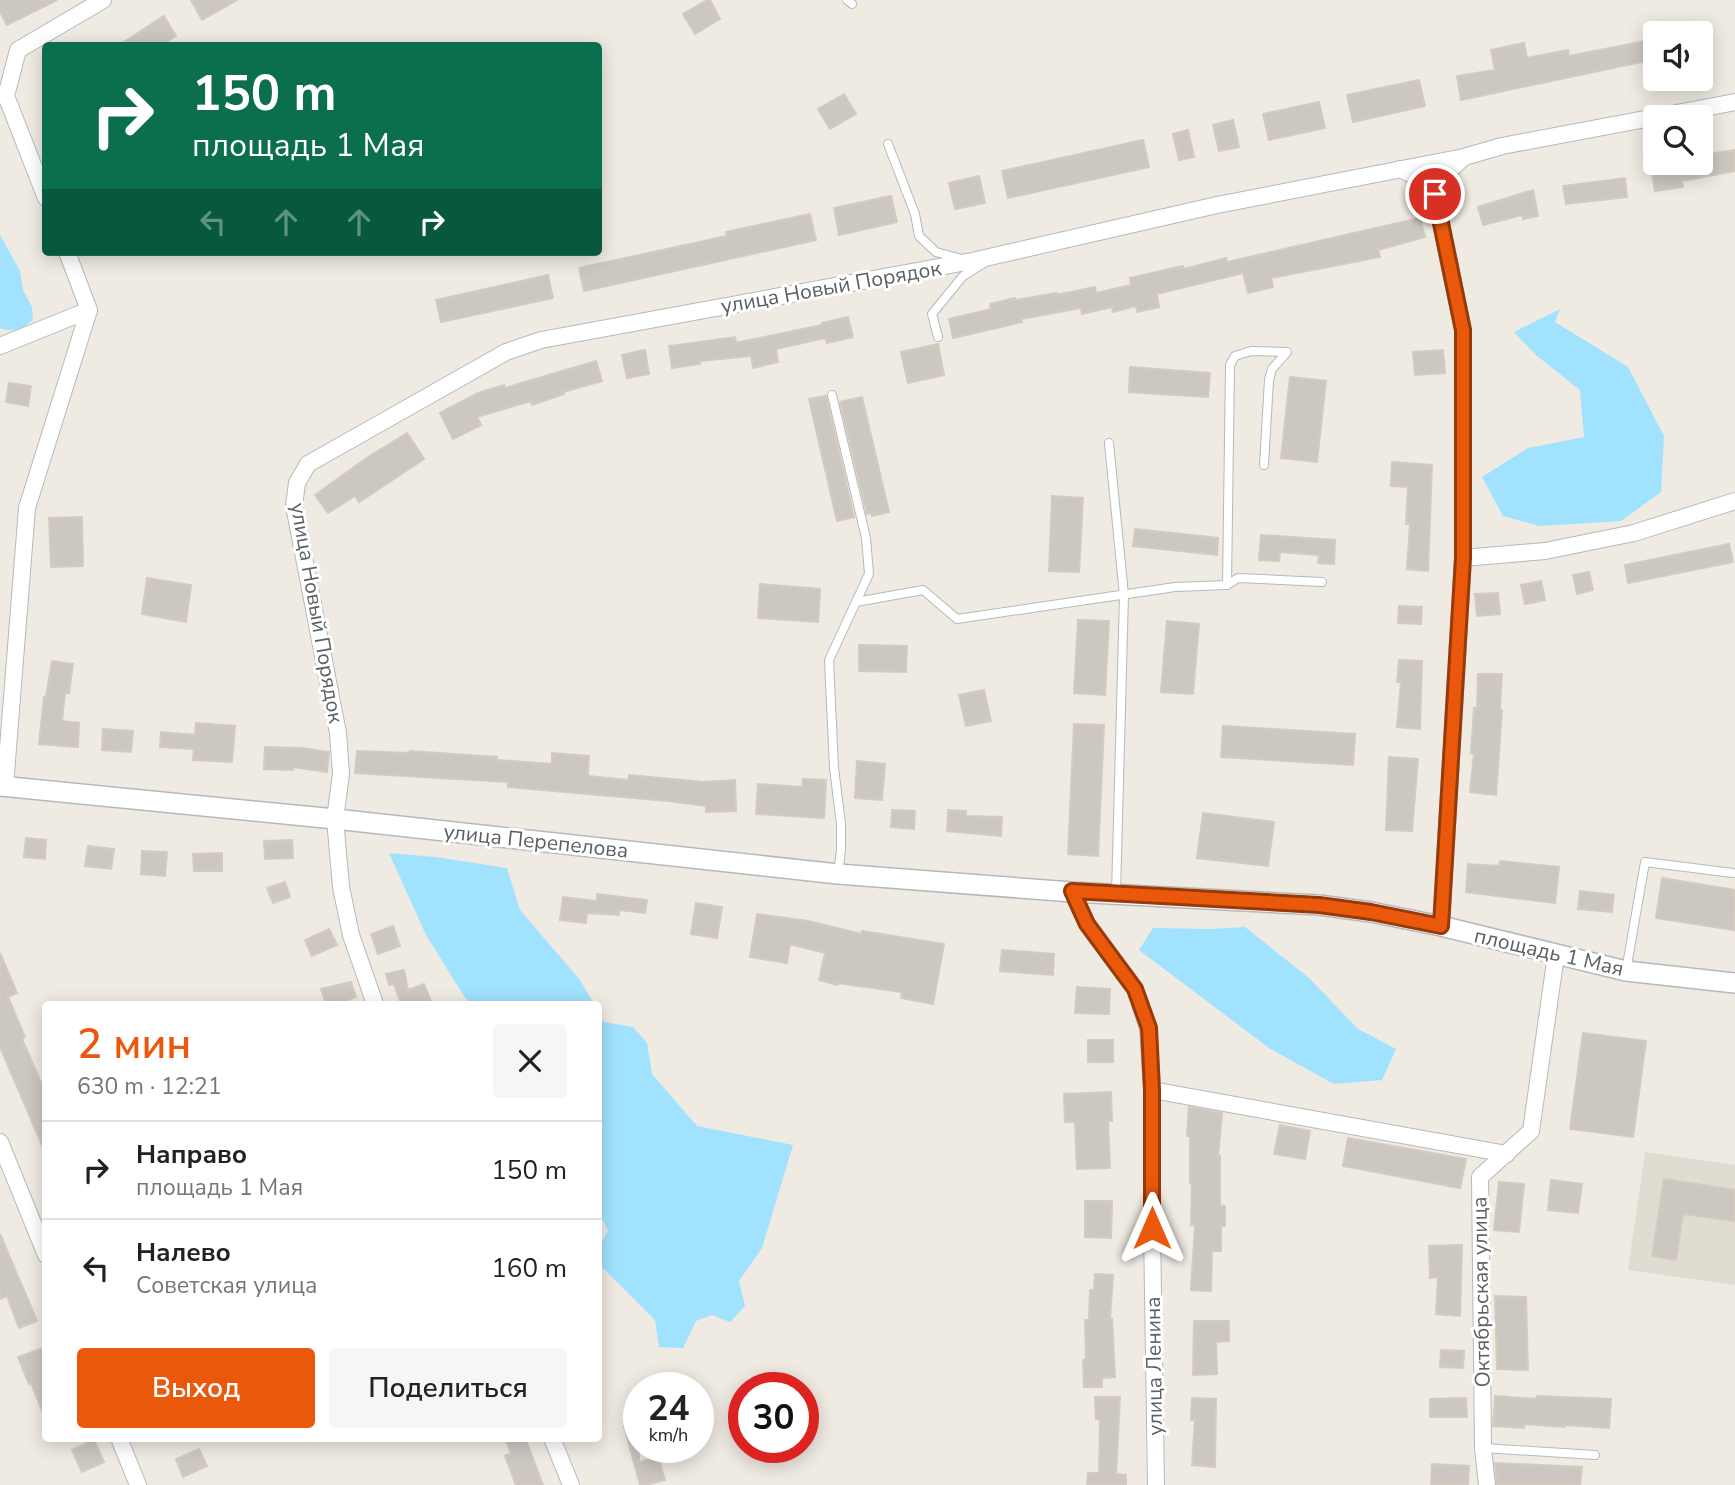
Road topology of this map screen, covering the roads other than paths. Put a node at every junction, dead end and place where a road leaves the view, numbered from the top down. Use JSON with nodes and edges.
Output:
{"nodes":[{"id":1,"x":103,"y":0,"type":"edge"},
{"id":2,"x":3,"y":97,"type":"edge"},
{"id":3,"x":1735,"y":102,"type":"edge"},
{"id":4,"x":888,"y":144,"type":"dead end"},
{"id":5,"x":1464,"y":158,"type":"junction"},
{"id":6,"x":1399,"y":169,"type":"junction"},
{"id":7,"x":42,"y":189,"type":"edge"},
{"id":8,"x":1435,"y":194,"type":"junction"},
{"id":9,"x":1016,"y":251,"type":"junction"},
{"id":10,"x":68,"y":256,"type":"edge"},
{"id":11,"x":972,"y":261,"type":"junction"},
{"id":12,"x":89,"y":310,"type":"junction"},
{"id":13,"x":938,"y":337,"type":"dead end"},
{"id":14,"x":0,"y":346,"type":"edge"},
{"id":15,"x":832,"y":394,"type":"dead end"},
{"id":16,"x":1109,"y":443,"type":"dead end"},
{"id":17,"x":1264,"y":465,"type":"dead end"},
{"id":18,"x":1735,"y":501,"type":"edge"},
{"id":19,"x":1463,"y":558,"type":"junction"},
{"id":20,"x":1322,"y":582,"type":"dead end"},
{"id":21,"x":1227,"y":585,"type":"junction"},
{"id":22,"x":1124,"y":595,"type":"junction"},
{"id":23,"x":856,"y":602,"type":"junction"},
{"id":24,"x":2,"y":786,"type":"edge"},
{"id":25,"x":335,"y":819,"type":"junction"},
{"id":26,"x":1733,"y":873,"type":"dead end"},
{"id":27,"x":838,"y":874,"type":"junction"},
{"id":28,"x":1072,"y":891,"type":"junction"},
{"id":29,"x":1116,"y":894,"type":"junction"},
{"id":30,"x":1441,"y":926,"type":"junction"},
{"id":31,"x":1556,"y":956,"type":"junction"},
{"id":32,"x":1626,"y":971,"type":"junction"},
{"id":33,"x":1735,"y":983,"type":"edge"},
{"id":34,"x":374,"y":1001,"type":"edge"},
{"id":35,"x":1152,"y":1090,"type":"junction"},
{"id":36,"x":0,"y":1142,"type":"edge"},
{"id":37,"x":1507,"y":1154,"type":"junction"},
{"id":38,"x":42,"y":1245,"type":"edge"},
{"id":39,"x":121,"y":1442,"type":"edge"},
{"id":40,"x":554,"y":1442,"type":"edge"},
{"id":41,"x":1483,"y":1448,"type":"junction"},
{"id":42,"x":1595,"y":1455,"type":"dead end"},
{"id":43,"x":138,"y":1485,"type":"edge"},
{"id":44,"x":571,"y":1485,"type":"edge"},
{"id":45,"x":1156,"y":1485,"type":"edge"},
{"id":46,"x":1487,"y":1485,"type":"edge"}],
"edges":[{"from":1,"to":2,"type":"street"},
{"from":2,"to":7,"type":"street"},
{"from":3,"to":5,"type":"street","name":"улица Новый Порядок"},
{"from":4,"to":11,"type":"lane"},
{"from":5,"to":6,"type":"street","name":"улица Новый Порядок"},
{"from":5,"to":8,"type":"street"},
{"from":6,"to":8,"type":"street"},
{"from":6,"to":9,"type":"street","name":"улица Новый Порядок"},
{"from":8,"to":19,"type":"street"},
{"from":9,"to":11,"type":"street","name":"улица Новый Порядок"},
{"from":9,"to":13,"type":"lane"},
{"from":10,"to":12,"type":"street"},
{"from":11,"to":25,"type":"street","name":"улица Новый Порядок"},
{"from":12,"to":14,"type":"street"},
{"from":12,"to":24,"type":"street"},
{"from":15,"to":23,"type":"lane"},
{"from":16,"to":22,"type":"lane"},
{"from":17,"to":21,"type":"lane"},
{"from":18,"to":19,"type":"street"},
{"from":19,"to":30,"type":"street"},
{"from":20,"to":21,"type":"lane"},
{"from":21,"to":22,"type":"lane"},
{"from":22,"to":23,"type":"lane"},
{"from":22,"to":29,"type":"lane"},
{"from":23,"to":27,"type":"lane"},
{"from":24,"to":25,"type":"street","name":"улица Перепелова"},
{"from":25,"to":27,"type":"street","name":"улица Перепелова"},
{"from":25,"to":34,"type":"street","name":"улица Новый Порядок"},
{"from":26,"to":32,"type":"lane"},
{"from":27,"to":28,"type":"street","name":"улица Перепелова"},
{"from":28,"to":29,"type":"street","name":"площадь 1 Мая"},
{"from":28,"to":35,"type":"street","name":"улица Ленина"},
{"from":29,"to":30,"type":"street","name":"площадь 1 Мая"},
{"from":30,"to":31,"type":"street","name":"площадь 1 Мая"},
{"from":31,"to":32,"type":"street","name":"площадь 1 Мая"},
{"from":31,"to":37,"type":"street","name":"Октябрьская улица"},
{"from":32,"to":33,"type":"street","name":"площадь 1 Мая"},
{"from":35,"to":37,"type":"street"},
{"from":35,"to":45,"type":"street","name":"улица Ленина"},
{"from":36,"to":38,"type":"street"},
{"from":37,"to":41,"type":"street","name":"Октябрьская улица"},
{"from":39,"to":43,"type":"street"},
{"from":40,"to":44,"type":"street"},
{"from":41,"to":42,"type":"lane"},
{"from":41,"to":46,"type":"street","name":"Октябрьская улица"}]}
